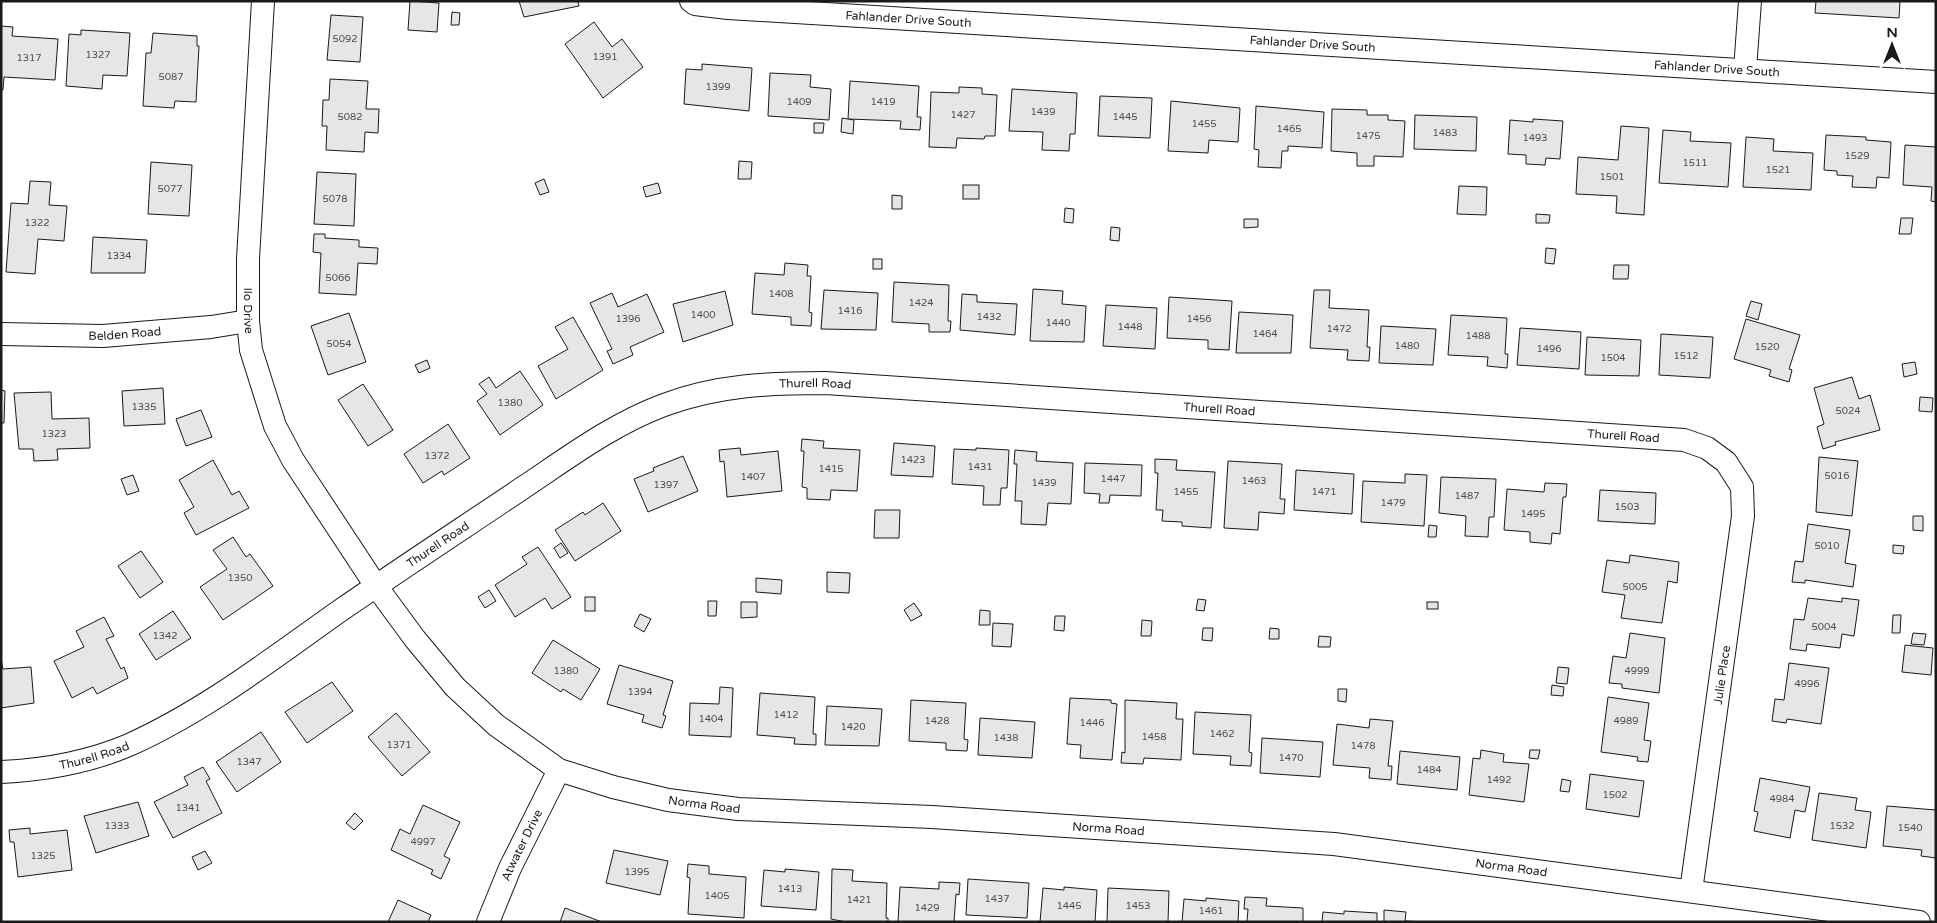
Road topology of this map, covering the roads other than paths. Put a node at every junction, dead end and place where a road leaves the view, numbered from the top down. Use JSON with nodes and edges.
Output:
{"nodes":[{"id":1,"x":263,"y":1,"type":"edge"},
{"id":2,"x":691,"y":1,"type":"edge"},
{"id":3,"x":1750,"y":1,"type":"edge"},
{"id":4,"x":1745,"y":70,"type":"junction"},
{"id":5,"x":1936,"y":82,"type":"edge"},
{"id":6,"x":248,"y":320,"type":"junction"},
{"id":7,"x":1,"y":334,"type":"edge"},
{"id":8,"x":1726,"y":462,"type":"joint"},
{"id":9,"x":376,"y":586,"type":"junction"},
{"id":10,"x":559,"y":770,"type":"junction"},
{"id":11,"x":1,"y":772,"type":"edge"},
{"id":12,"x":1691,"y":891,"type":"junction"},
{"id":13,"x":488,"y":922,"type":"edge"},
{"id":14,"x":1919,"y":922,"type":"edge"}],
"edges":[{"from":1,"to":6,"type":"street","name":"Ilo Drive"},
{"from":2,"to":4,"type":"street","name":"Fahlander Drive South"},
{"from":3,"to":4,"type":"street"},
{"from":4,"to":5,"type":"street","name":"Fahlander Drive South"},
{"from":6,"to":7,"type":"street","name":"Belden Road"},
{"from":6,"to":9,"type":"street","name":"Ilo Drive"},
{"from":8,"to":9,"type":"street","name":"Thurell Road"},
{"from":8,"to":12,"type":"street","name":"Julie Place"},
{"from":9,"to":10,"type":"street","name":"Norma Road"},
{"from":9,"to":11,"type":"street","name":"Thurell Road"},
{"from":10,"to":12,"type":"street","name":"Norma Road"},
{"from":10,"to":13,"type":"street","name":"Atwater Drive"},
{"from":12,"to":14,"type":"street","name":"Norma Road"}]}
